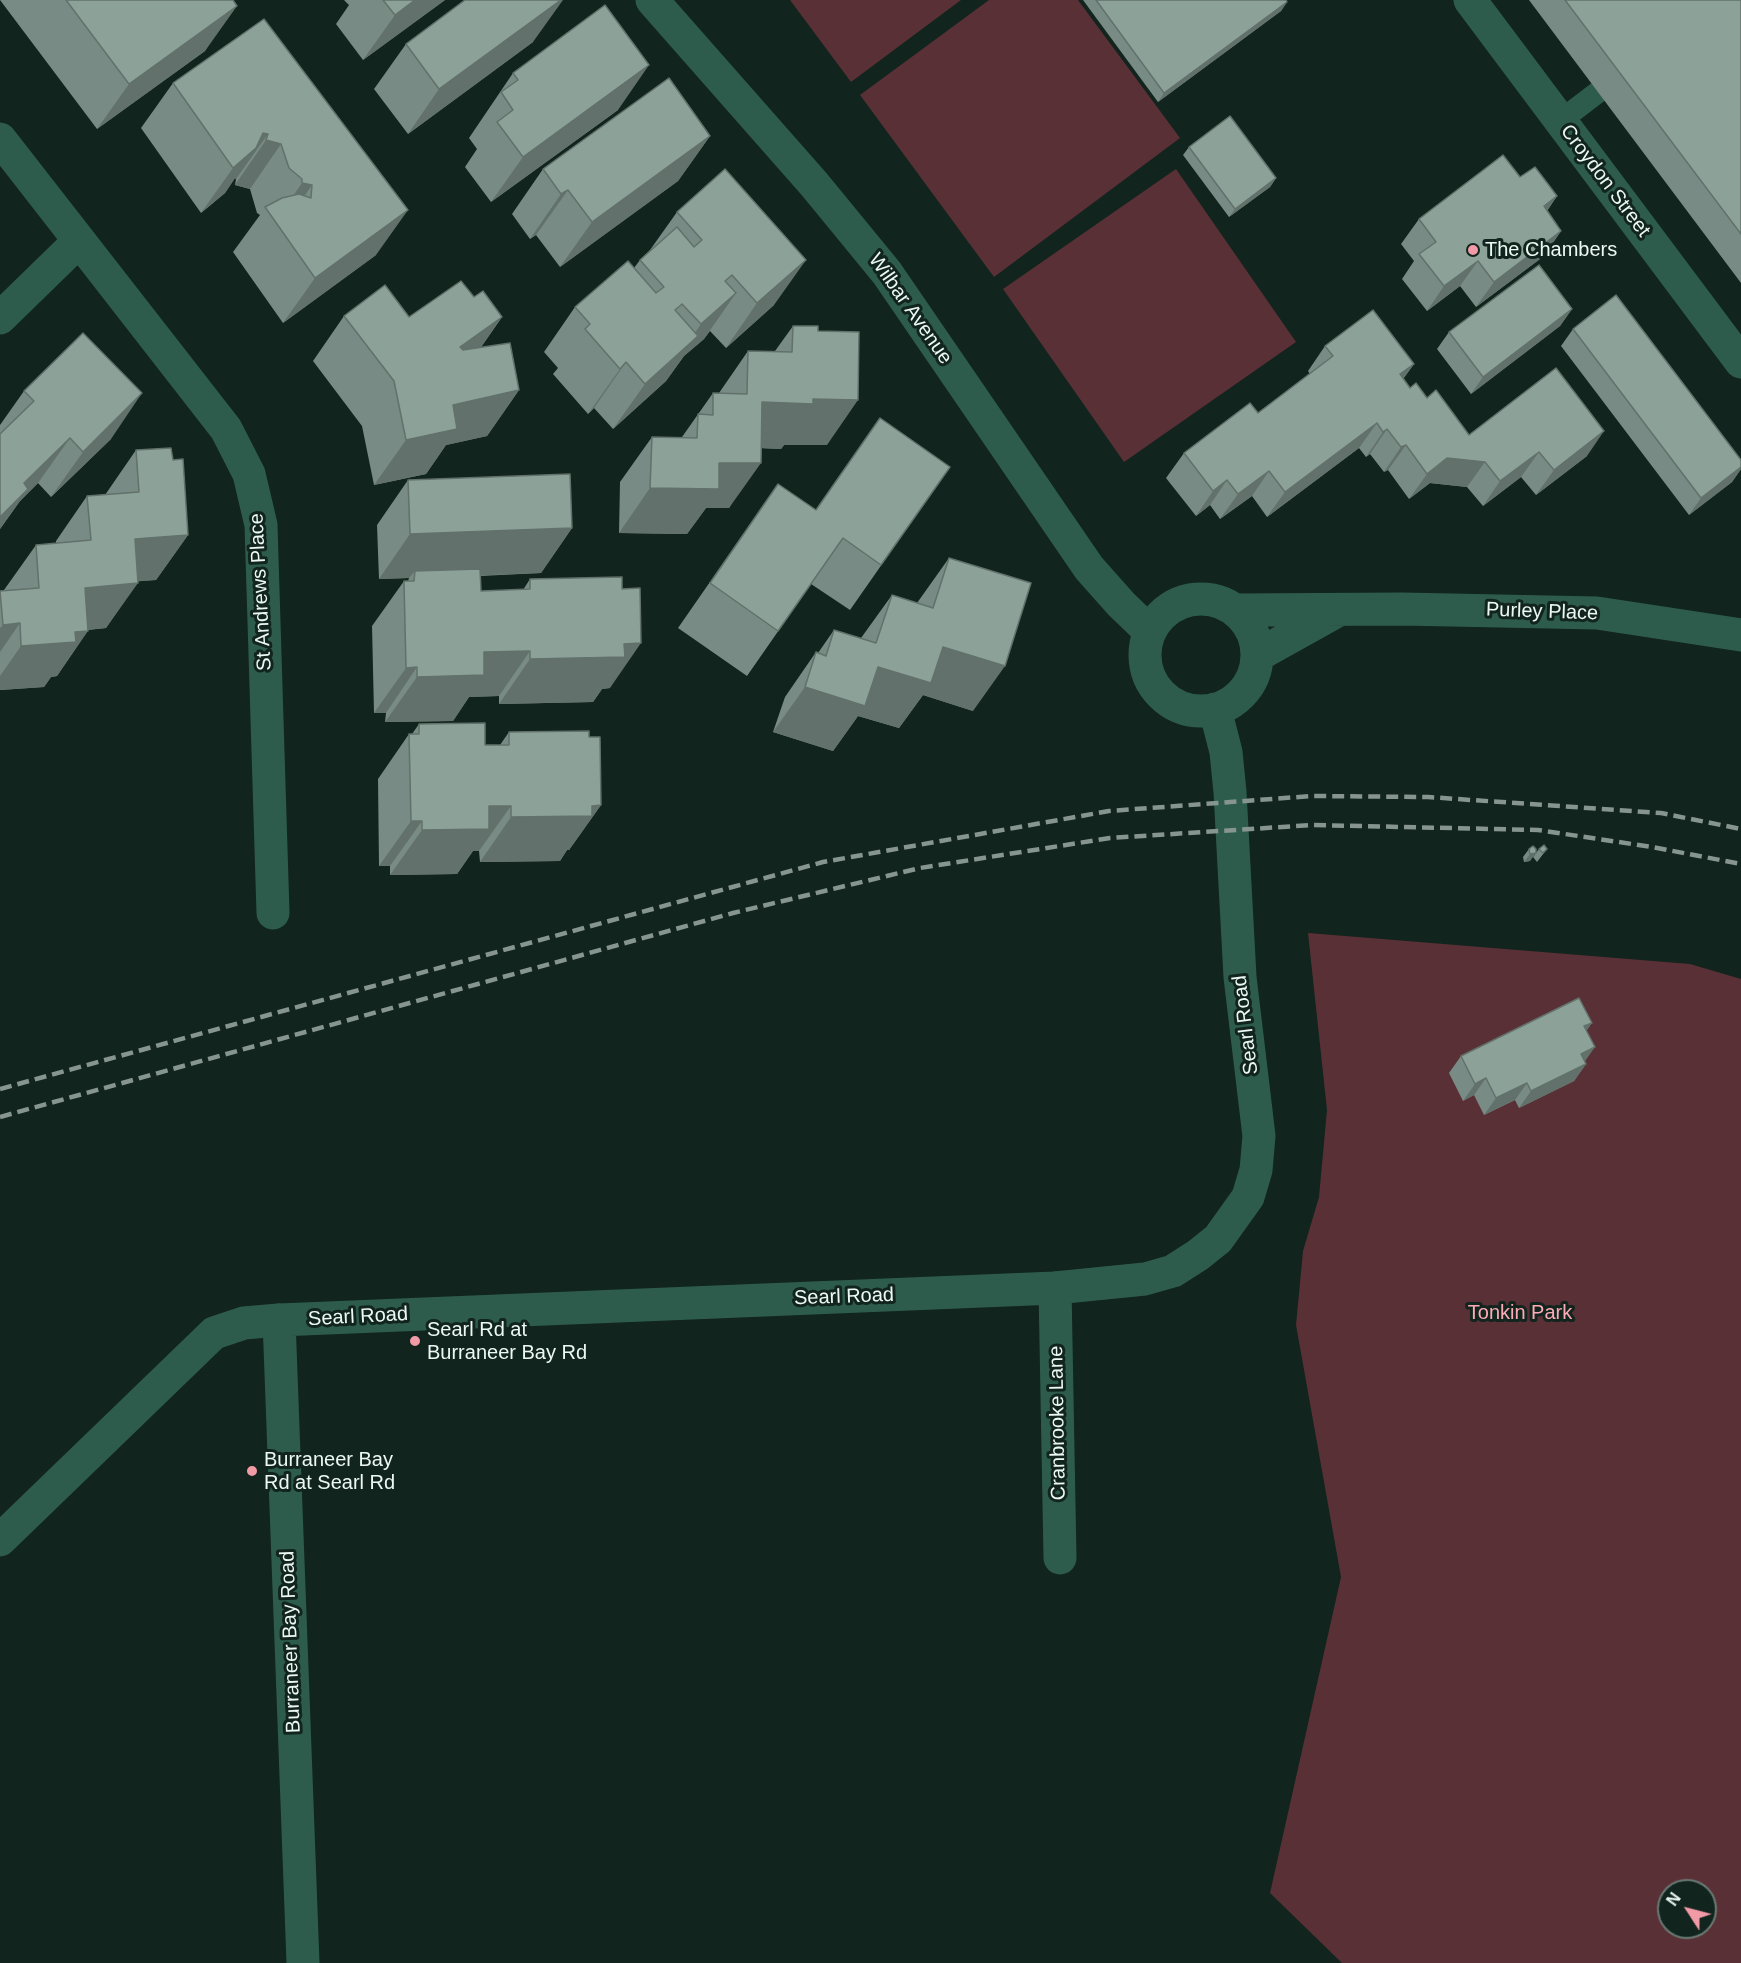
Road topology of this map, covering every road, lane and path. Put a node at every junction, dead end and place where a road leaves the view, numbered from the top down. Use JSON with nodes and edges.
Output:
{"nodes":[{"id":1,"x":652,"y":0,"type":"edge"},
{"id":2,"x":1470,"y":0,"type":"edge"},
{"id":3,"x":1636,"y":63,"type":"edge"},
{"id":4,"x":1560,"y":121,"type":"junction"},
{"id":5,"x":0,"y":139,"type":"edge"},
{"id":6,"x":79,"y":241,"type":"junction"},
{"id":7,"x":0,"y":318,"type":"edge"},
{"id":8,"x":1741,"y":362,"type":"edge"},
{"id":9,"x":1341,"y":609,"type":"junction"},
{"id":10,"x":1235,"y":610,"type":"junction"},
{"id":11,"x":1150,"y":632,"type":"junction"},
{"id":12,"x":1741,"y":635,"type":"edge"},
{"id":13,"x":1258,"y":655,"type":"junction"},
{"id":14,"x":1215,"y":710,"type":"junction"},
{"id":15,"x":273,"y":912,"type":"dead end"},
{"id":16,"x":1055,"y":1288,"type":"junction"},
{"id":17,"x":279,"y":1320,"type":"junction"},
{"id":18,"x":0,"y":1540,"type":"edge"},
{"id":19,"x":1060,"y":1558,"type":"dead end"},
{"id":20,"x":303,"y":1963,"type":"edge"}],
"edges":[{"from":1,"to":11,"type":"street","name":"Wilbar Avenue"},
{"from":2,"to":4,"type":"street","name":"Croydon Street"},
{"from":3,"to":4,"type":"lane"},
{"from":4,"to":8,"type":"street","name":"Croydon Street"},
{"from":5,"to":6,"type":"street","name":"St Andrews Place"},
{"from":6,"to":7,"type":"street"},
{"from":6,"to":15,"type":"street","name":"St Andrews Place"},
{"from":9,"to":10,"type":"street","name":"Purley Place"},
{"from":9,"to":12,"type":"street","name":"Purley Place"},
{"from":9,"to":13,"type":"street","name":"Purley Place"},
{"from":10,"to":11,"type":"street"},
{"from":10,"to":13,"type":"street"},
{"from":11,"to":14,"type":"street"},
{"from":13,"to":14,"type":"street"},
{"from":14,"to":16,"type":"street","name":"Searl Road"},
{"from":16,"to":17,"type":"street","name":"Searl Road"},
{"from":16,"to":19,"type":"street","name":"Cranbrooke Lane"},
{"from":17,"to":18,"type":"street","name":"Searl Road"},
{"from":17,"to":20,"type":"street","name":"Burraneer Bay Road"}]}
